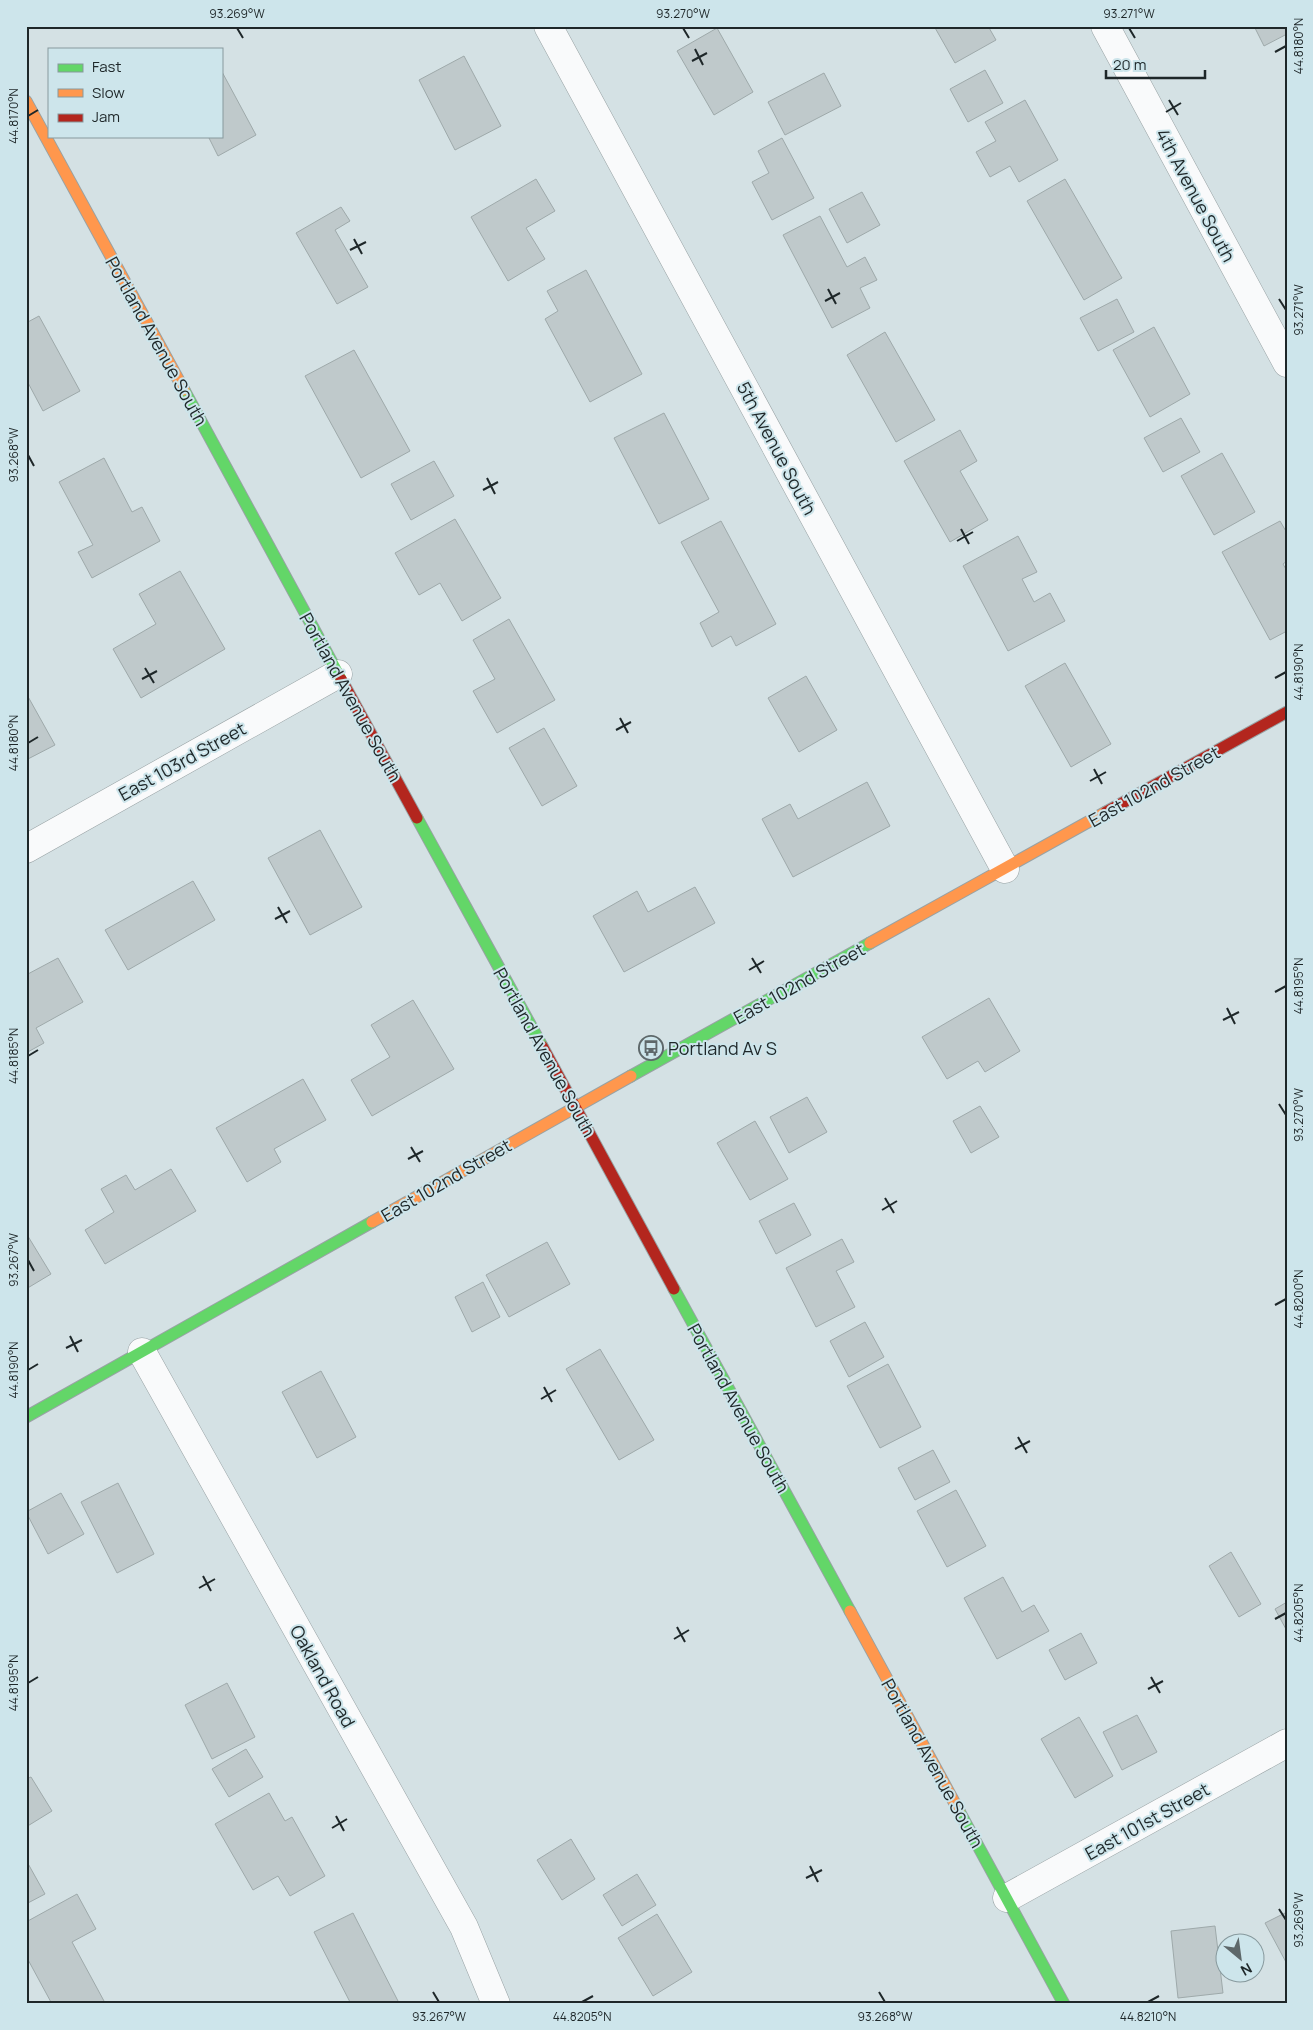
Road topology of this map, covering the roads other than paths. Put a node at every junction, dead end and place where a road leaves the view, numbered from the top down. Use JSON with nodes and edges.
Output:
{"nodes":[{"id":1,"x":548,"y":26,"type":"edge"},
{"id":2,"x":1105,"y":26,"type":"edge"},
{"id":3,"x":26,"y":101,"type":"edge"},
{"id":4,"x":1287,"y":364,"type":"edge"},
{"id":5,"x":338,"y":674,"type":"junction"},
{"id":6,"x":1287,"y":712,"type":"edge"},
{"id":7,"x":26,"y":849,"type":"edge"},
{"id":8,"x":1005,"y":869,"type":"junction"},
{"id":9,"x":575,"y":1107,"type":"junction"},
{"id":10,"x":142,"y":1352,"type":"junction"},
{"id":11,"x":26,"y":1417,"type":"edge"},
{"id":12,"x":1287,"y":1743,"type":"edge"},
{"id":13,"x":1007,"y":1898,"type":"junction"},
{"id":14,"x":496,"y":2004,"type":"edge"},
{"id":15,"x":1064,"y":2004,"type":"edge"}],
"edges":[{"from":1,"to":8,"type":"street","name":"5th Avenue South"},
{"from":2,"to":4,"type":"street","name":"4th Avenue South"},
{"from":3,"to":5,"type":"street","name":"Portland Avenue South"},
{"from":5,"to":7,"type":"street","name":"East 103rd Street"},
{"from":5,"to":9,"type":"street","name":"Portland Avenue South"},
{"from":6,"to":8,"type":"street","name":"East 102nd Street"},
{"from":8,"to":9,"type":"street","name":"East 102nd Street"},
{"from":9,"to":10,"type":"street","name":"East 102nd Street"},
{"from":9,"to":13,"type":"street","name":"Portland Avenue South"},
{"from":10,"to":11,"type":"street","name":"East 102nd Street"},
{"from":10,"to":14,"type":"street","name":"Oakland Road"},
{"from":12,"to":13,"type":"street","name":"East 101st Street"},
{"from":13,"to":15,"type":"street","name":"Portland Avenue South"}]}
